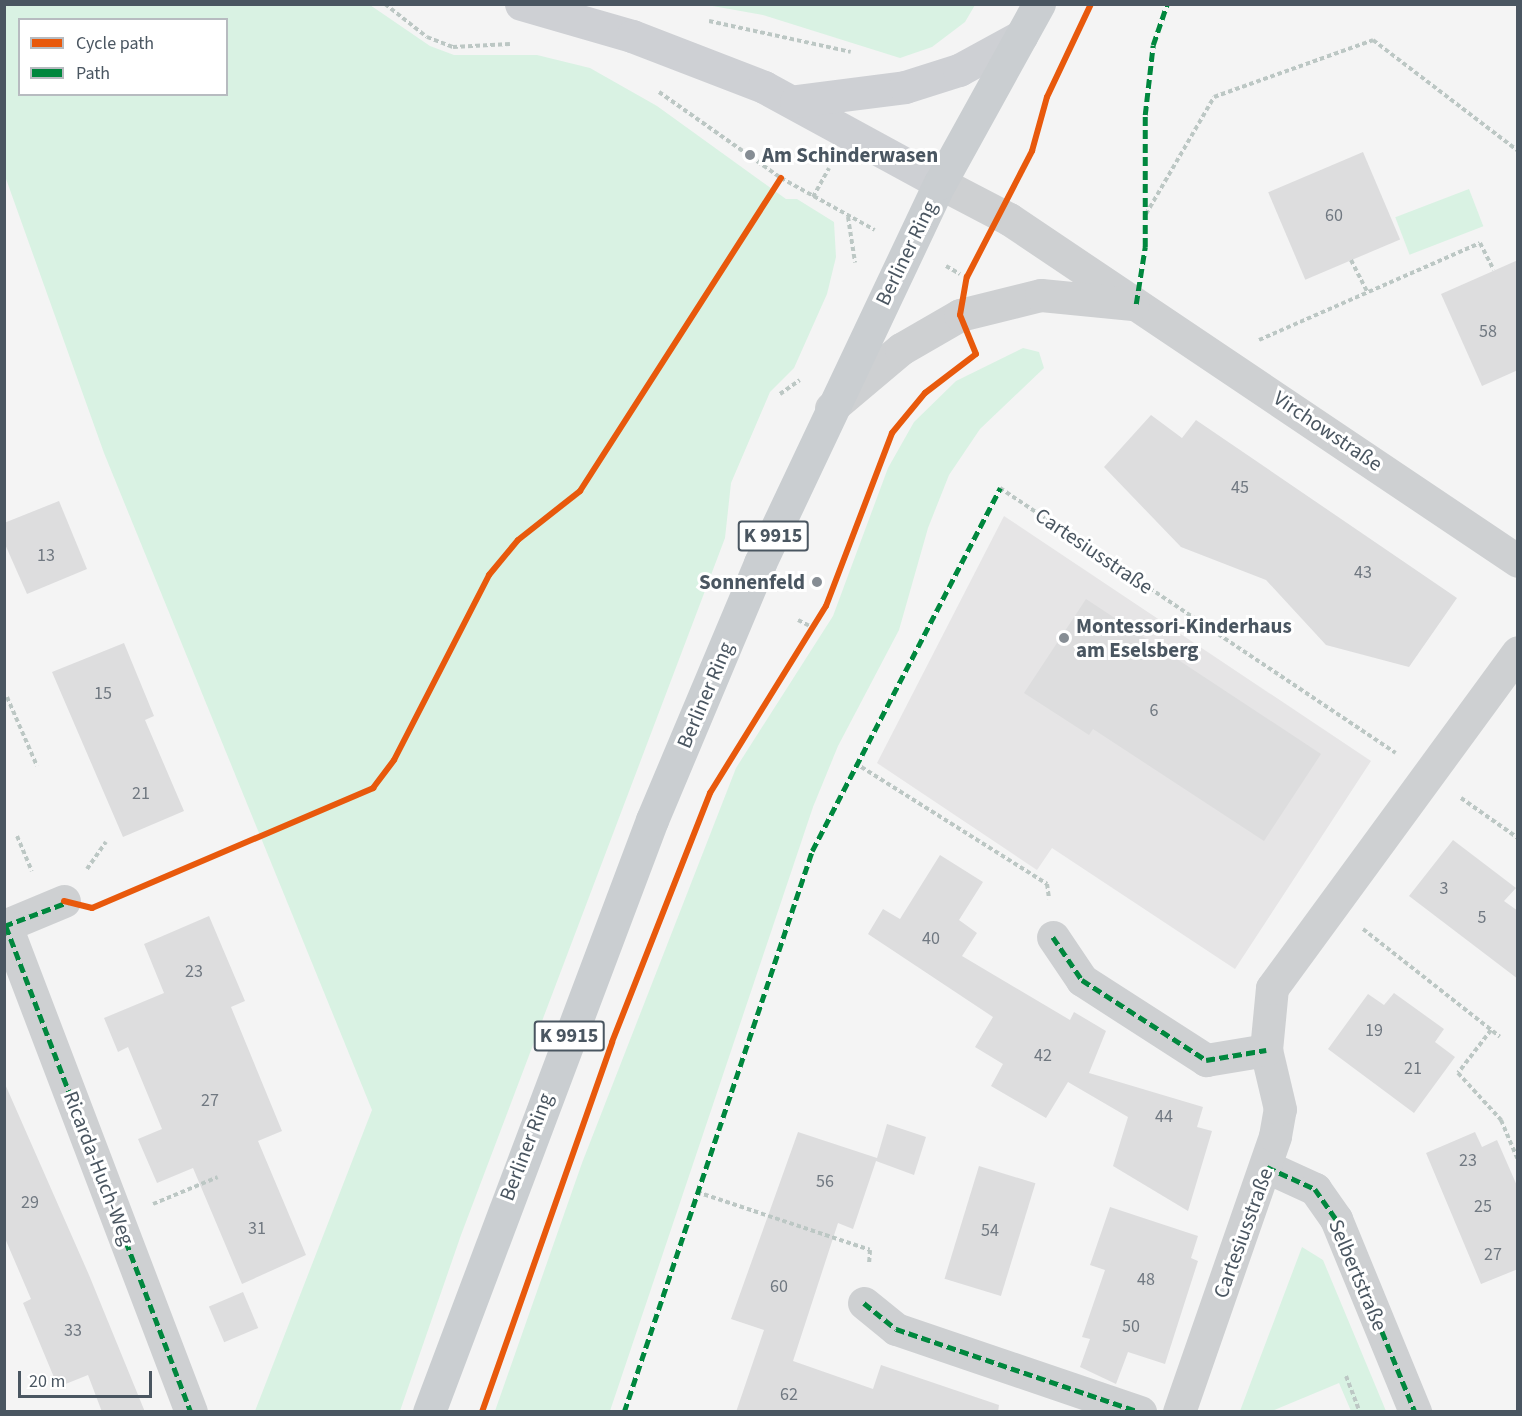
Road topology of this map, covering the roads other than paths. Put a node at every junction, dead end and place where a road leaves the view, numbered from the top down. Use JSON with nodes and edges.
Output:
{"nodes":[{"id":1,"x":521,"y":4,"type":"edge"},
{"id":2,"x":1039,"y":4,"type":"edge"},
{"id":3,"x":1021,"y":36,"type":"junction"},
{"id":4,"x":796,"y":100,"type":"junction"},
{"id":5,"x":940,"y":183,"type":"junction"},
{"id":6,"x":1136,"y":304,"type":"junction"},
{"id":7,"x":830,"y":409,"type":"junction"},
{"id":8,"x":1518,"y":561,"type":"edge"},
{"id":9,"x":1518,"y":652,"type":"edge"},
{"id":10,"x":64,"y":901,"type":"dead end"},
{"id":11,"x":5,"y":926,"type":"edge"},
{"id":12,"x":1053,"y":937,"type":"road end"},
{"id":13,"x":1266,"y":1050,"type":"junction"},
{"id":14,"x":1267,"y":1167,"type":"junction"},
{"id":15,"x":864,"y":1303,"type":"road end"},
{"id":16,"x":191,"y":1412,"type":"edge"},
{"id":17,"x":429,"y":1412,"type":"edge"},
{"id":18,"x":1140,"y":1412,"type":"edge"},
{"id":19,"x":1179,"y":1412,"type":"edge"},
{"id":20,"x":1415,"y":1412,"type":"edge"}],
"edges":[{"from":1,"to":4,"type":"street"},
{"from":2,"to":3,"type":"main road","name":"Berliner Ring","number":"K 9915"},
{"from":3,"to":4,"type":"street"},
{"from":3,"to":5,"type":"main road","name":"Berliner Ring","number":"K 9915"},
{"from":4,"to":5,"type":"street"},
{"from":5,"to":6,"type":"street","name":"Virchowstraße"},
{"from":5,"to":7,"type":"main road","name":"Berliner Ring","number":"K 9915"},
{"from":6,"to":7,"type":"street","name":"Virchowstraße"},
{"from":6,"to":8,"type":"street","name":"Virchowstraße"},
{"from":7,"to":17,"type":"main road","name":"Berliner Ring","number":"K 9915"},
{"from":9,"to":13,"type":"street","name":"Cartesiusstraße"},
{"from":10,"to":11,"type":"street","name":"Ricarda-Huch-Weg"},
{"from":11,"to":16,"type":"street","name":"Ricarda-Huch-Weg"},
{"from":12,"to":13,"type":"street"},
{"from":13,"to":14,"type":"street","name":"Cartesiusstraße"},
{"from":14,"to":19,"type":"street","name":"Cartesiusstraße"},
{"from":14,"to":20,"type":"street","name":"Selbertstraße"},
{"from":15,"to":18,"type":"street"}]}
